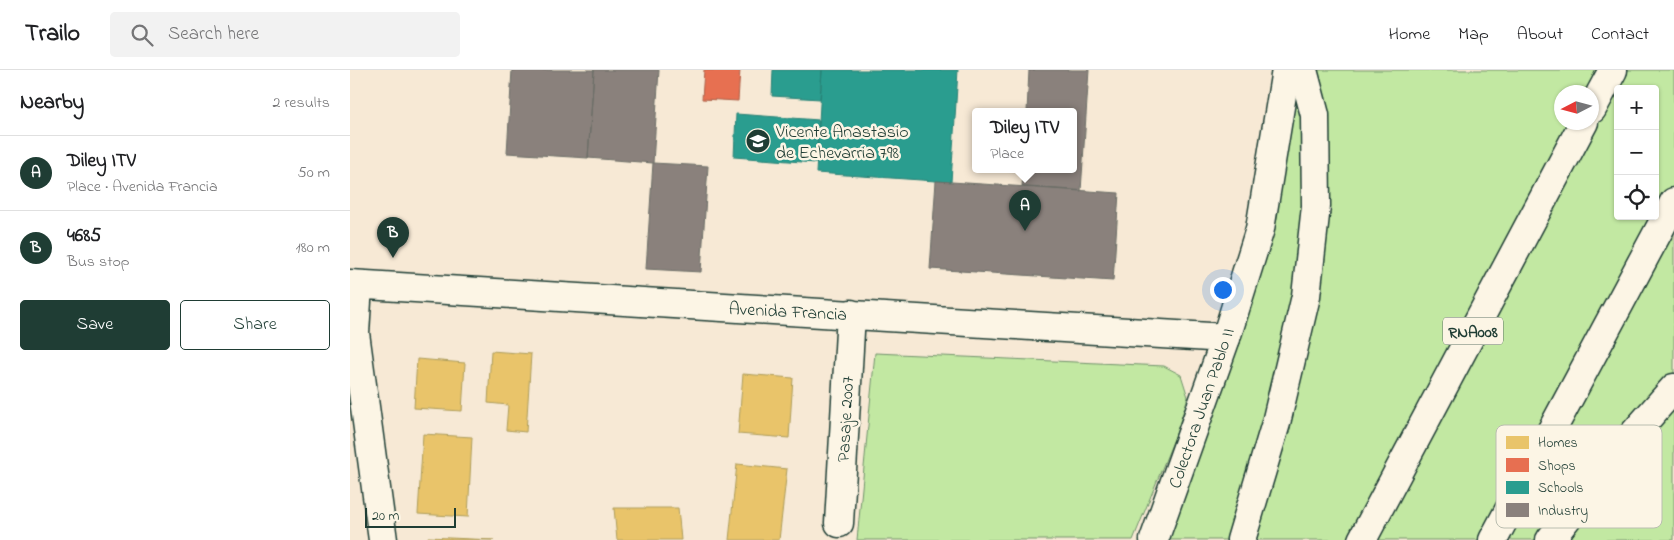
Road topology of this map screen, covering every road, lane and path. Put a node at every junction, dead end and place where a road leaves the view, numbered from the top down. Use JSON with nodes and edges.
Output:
{"nodes":[{"id":1,"x":1286,"y":70,"type":"edge"},
{"id":2,"x":1303,"y":70,"type":"edge"},
{"id":3,"x":1613,"y":70,"type":"edge"},
{"id":4,"x":1599,"y":96,"type":"edge"},
{"id":5,"x":1580,"y":130,"type":"edge"},
{"id":6,"x":1674,"y":202,"type":"edge"},
{"id":7,"x":354,"y":284,"type":"edge"},
{"id":8,"x":851,"y":314,"type":"junction"},
{"id":9,"x":1226,"y":338,"type":"junction"},
{"id":10,"x":1674,"y":388,"type":"edge"},
{"id":11,"x":1555,"y":425,"type":"edge"},
{"id":12,"x":1641,"y":425,"type":"edge"},
{"id":13,"x":838,"y":523,"type":"dead end"},
{"id":14,"x":1499,"y":528,"type":"edge"},
{"id":15,"x":1559,"y":528,"type":"edge"},
{"id":16,"x":383,"y":540,"type":"edge"},
{"id":17,"x":1154,"y":540,"type":"edge"},
{"id":18,"x":1241,"y":540,"type":"edge"},
{"id":19,"x":1362,"y":540,"type":"edge"},
{"id":20,"x":1493,"y":540,"type":"edge"},
{"id":21,"x":1550,"y":540,"type":"edge"}],
"edges":[{"from":1,"to":9,"type":"main road","name":"Colectora Juan Pablo II"},
{"from":2,"to":18,"type":"main road"},
{"from":3,"to":4,"type":"main road"},
{"from":5,"to":19,"type":"main road","number":"RNA008"},
{"from":6,"to":11,"type":"main road"},
{"from":7,"to":8,"type":"main road","name":"Avenida Francia"},
{"from":7,"to":16,"type":"main road"},
{"from":8,"to":9,"type":"main road","name":"Avenida Francia"},
{"from":8,"to":13,"type":"main road","name":"Pasaje 2007"},
{"from":9,"to":17,"type":"main road","name":"Colectora Juan Pablo II"},
{"from":10,"to":12,"type":"main road"},
{"from":14,"to":20,"type":"main road"},
{"from":15,"to":21,"type":"main road"}]}
